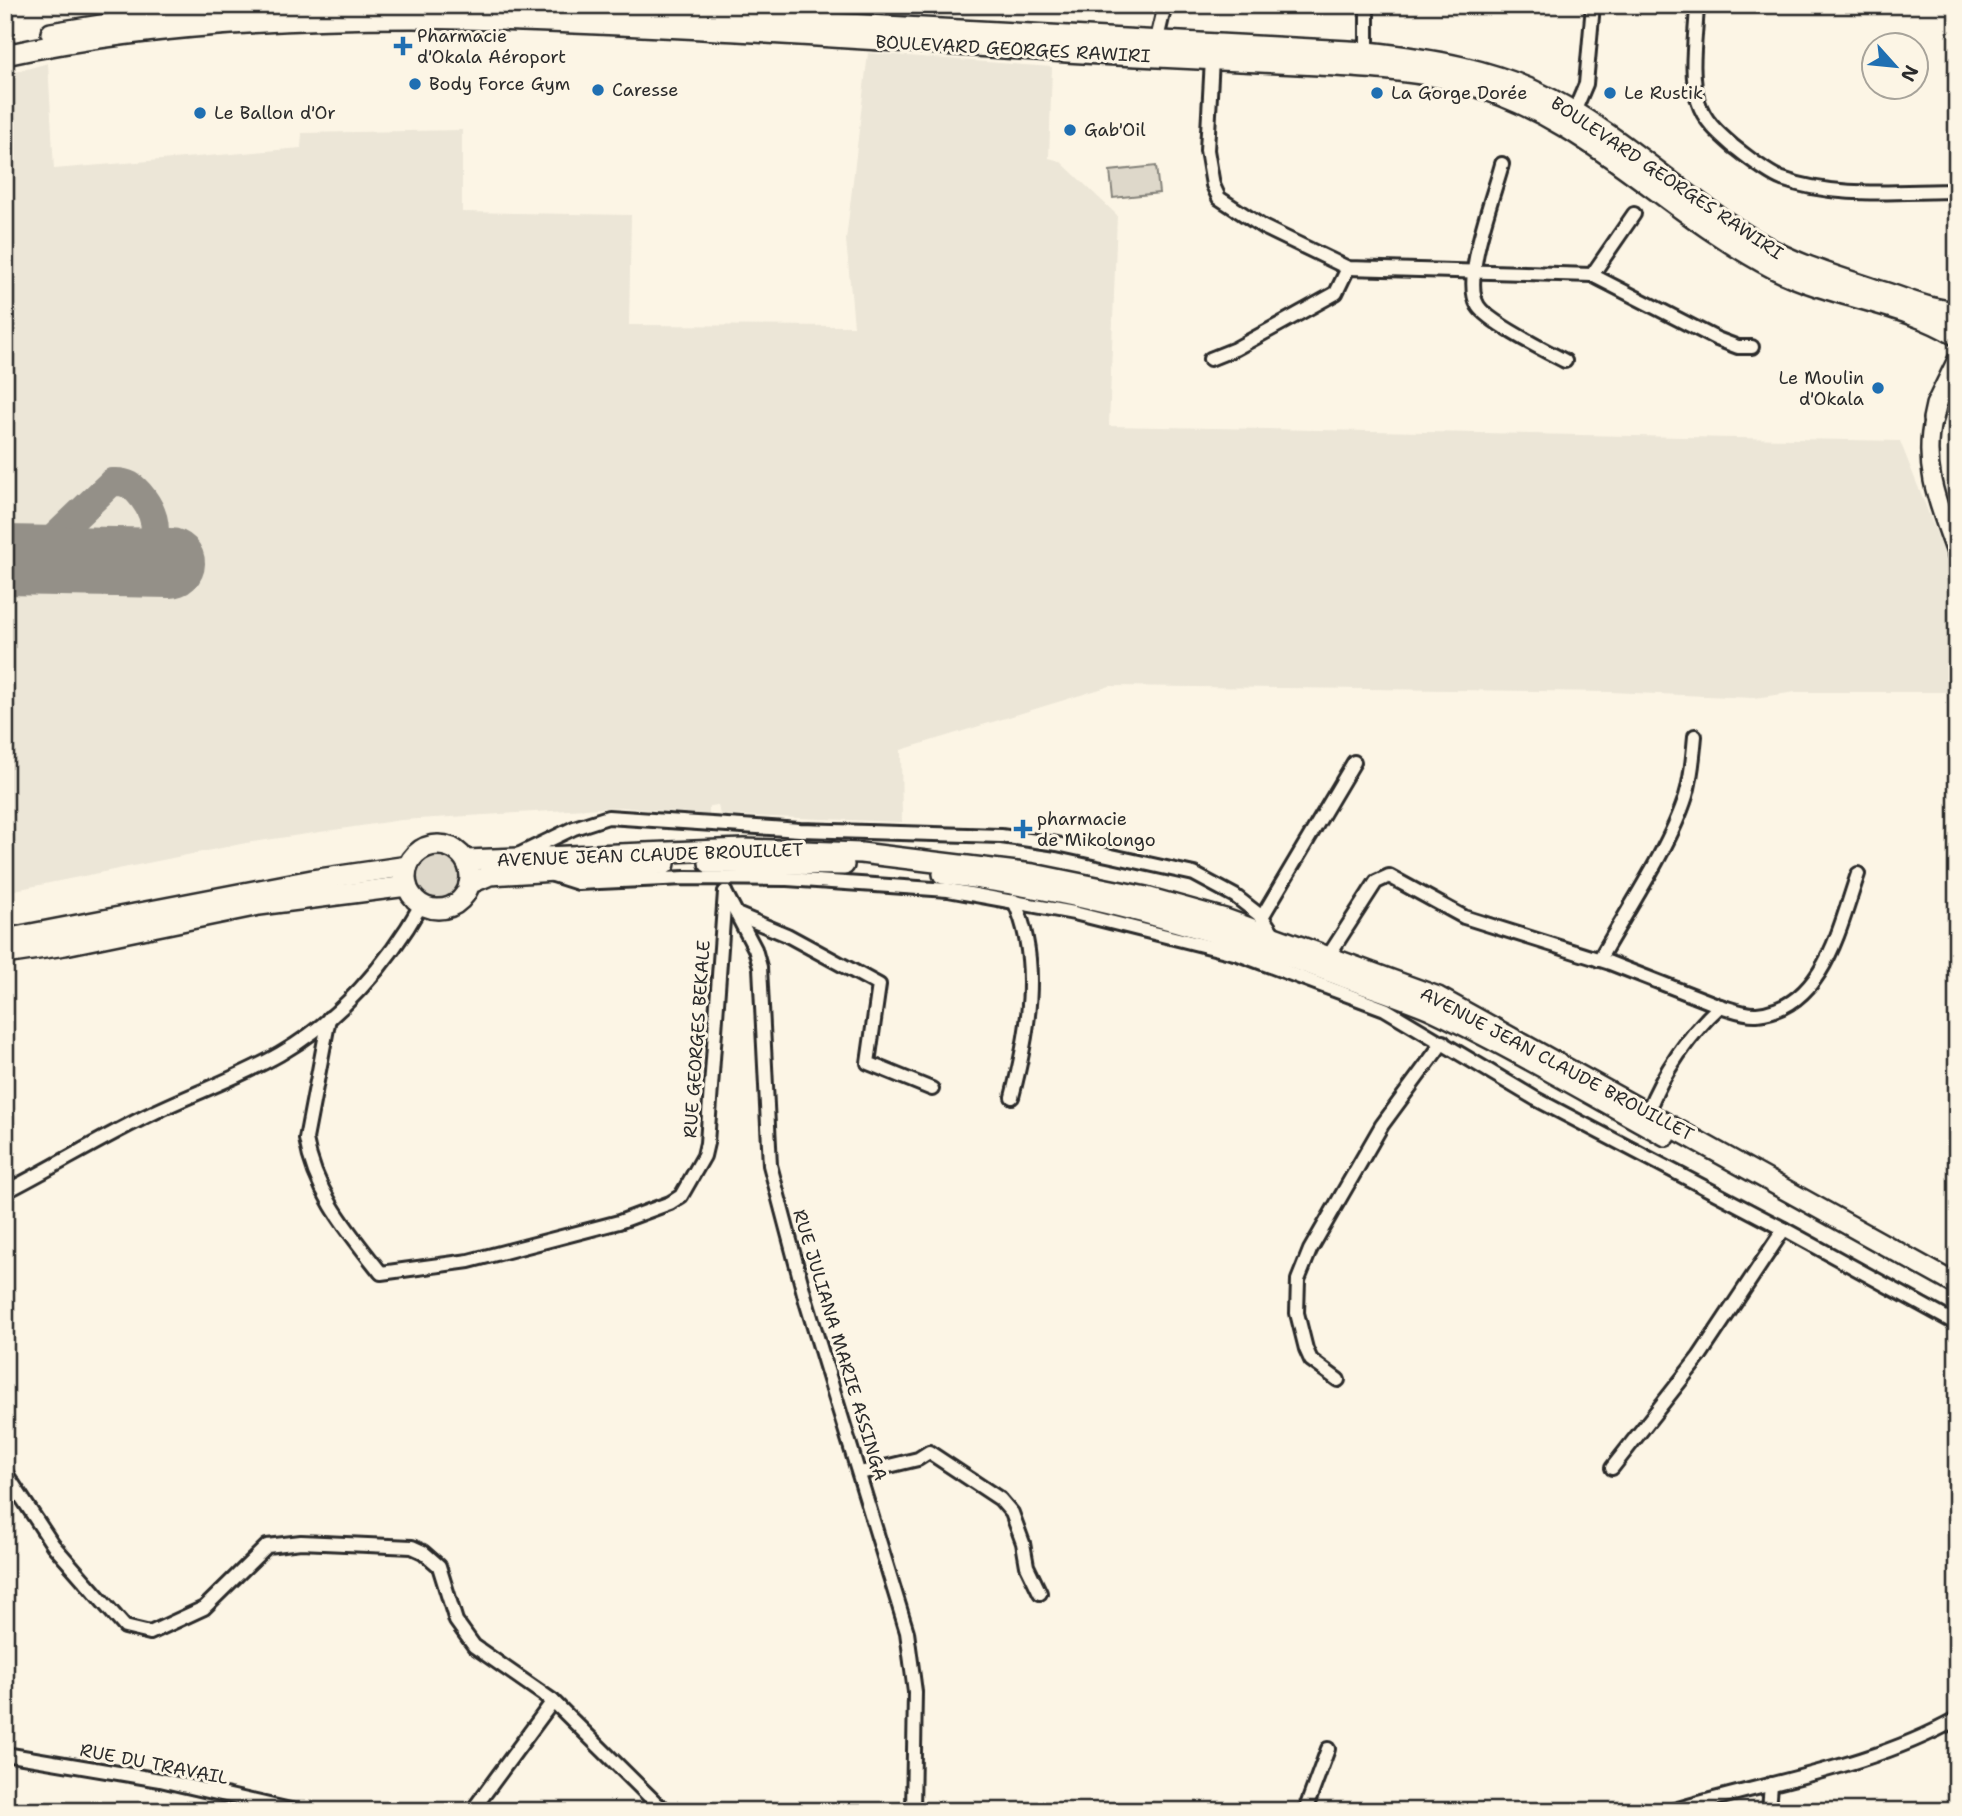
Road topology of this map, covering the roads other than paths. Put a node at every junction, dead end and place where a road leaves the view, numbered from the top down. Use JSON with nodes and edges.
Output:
{"nodes":[{"id":1,"x":332,"y":5,"type":"edge"},
{"id":2,"x":495,"y":5,"type":"edge"},
{"id":3,"x":1165,"y":5,"type":"edge"},
{"id":4,"x":1367,"y":5,"type":"edge"},
{"id":5,"x":1593,"y":5,"type":"edge"},
{"id":6,"x":1697,"y":5,"type":"edge"},
{"id":7,"x":1157,"y":39,"type":"junction"},
{"id":8,"x":5,"y":42,"type":"edge"},
{"id":9,"x":1367,"y":52,"type":"junction"},
{"id":10,"x":5,"y":55,"type":"edge"},
{"id":11,"x":1212,"y":59,"type":"junction"},
{"id":12,"x":1574,"y":112,"type":"junction"},
{"id":13,"x":1502,"y":164,"type":"dead end"},
{"id":14,"x":1957,"y":191,"type":"edge"},
{"id":15,"x":1634,"y":214,"type":"dead end"},
{"id":16,"x":1348,"y":268,"type":"junction"},
{"id":17,"x":1473,"y":272,"type":"junction"},
{"id":18,"x":1592,"y":275,"type":"junction"},
{"id":19,"x":1957,"y":311,"type":"edge"},
{"id":20,"x":1957,"y":336,"type":"edge"},
{"id":21,"x":1752,"y":347,"type":"dead end"},
{"id":22,"x":1210,"y":359,"type":"dead end"},
{"id":23,"x":1565,"y":360,"type":"dead end"},
{"id":24,"x":1957,"y":362,"type":"edge"},
{"id":25,"x":1957,"y":382,"type":"edge"},
{"id":26,"x":1933,"y":419,"type":"junction"},
{"id":27,"x":1957,"y":557,"type":"edge"},
{"id":28,"x":1695,"y":737,"type":"dead end"},
{"id":29,"x":1354,"y":762,"type":"dead end"},
{"id":30,"x":511,"y":859,"type":"junction"},
{"id":31,"x":466,"y":860,"type":"junction"},
{"id":32,"x":408,"y":866,"type":"junction"},
{"id":33,"x":546,"y":872,"type":"junction"},
{"id":34,"x":1858,"y":874,"type":"dead end"},
{"id":35,"x":725,"y":878,"type":"junction"},
{"id":36,"x":469,"y":884,"type":"junction"},
{"id":37,"x":407,"y":886,"type":"junction"},
{"id":38,"x":724,"y":892,"type":"junction"},
{"id":39,"x":1014,"y":901,"type":"junction"},
{"id":40,"x":421,"y":905,"type":"junction"},
{"id":41,"x":739,"y":915,"type":"junction"},
{"id":42,"x":1262,"y":917,"type":"junction"},
{"id":43,"x":1275,"y":936,"type":"junction"},
{"id":44,"x":5,"y":939,"type":"edge"},
{"id":45,"x":5,"y":954,"type":"edge"},
{"id":46,"x":1329,"y":955,"type":"junction"},
{"id":47,"x":1599,"y":960,"type":"junction"},
{"id":48,"x":1720,"y":1006,"type":"junction"},
{"id":49,"x":329,"y":1018,"type":"junction"},
{"id":50,"x":1443,"y":1042,"type":"junction"},
{"id":51,"x":932,"y":1089,"type":"dead end"},
{"id":52,"x":1012,"y":1097,"type":"dead end"},
{"id":53,"x":1648,"y":1111,"type":"junction"},
{"id":54,"x":5,"y":1192,"type":"edge"},
{"id":55,"x":1784,"y":1229,"type":"junction"},
{"id":56,"x":1957,"y":1285,"type":"edge"},
{"id":57,"x":1957,"y":1298,"type":"edge"},
{"id":58,"x":1957,"y":1324,"type":"edge"},
{"id":59,"x":1338,"y":1380,"type":"dead end"},
{"id":60,"x":1612,"y":1468,"type":"dead end"},
{"id":61,"x":5,"y":1472,"type":"edge"},
{"id":62,"x":860,"y":1473,"type":"junction"},
{"id":63,"x":1041,"y":1593,"type":"dead end"},
{"id":64,"x":553,"y":1701,"type":"junction"},
{"id":65,"x":1957,"y":1719,"type":"edge"},
{"id":66,"x":1328,"y":1749,"type":"dead end"},
{"id":67,"x":5,"y":1755,"type":"edge"},
{"id":68,"x":1771,"y":1784,"type":"junction"},
{"id":69,"x":295,"y":1811,"type":"edge"},
{"id":70,"x":472,"y":1811,"type":"edge"},
{"id":71,"x":667,"y":1811,"type":"edge"},
{"id":72,"x":913,"y":1811,"type":"edge"},
{"id":73,"x":1305,"y":1811,"type":"edge"},
{"id":74,"x":1671,"y":1811,"type":"edge"},
{"id":75,"x":1769,"y":1811,"type":"edge"}],
"edges":[{"from":1,"to":8,"type":"main road"},
{"from":2,"to":7,"type":"main road","name":"BOULEVARD GEORGES RAWIRI"},
{"from":3,"to":7,"type":"street"},
{"from":4,"to":9,"type":"street"},
{"from":5,"to":12,"type":"street"},
{"from":6,"to":14,"type":"street"},
{"from":7,"to":9,"type":"main road","name":"BOULEVARD GEORGES RAWIRI"},
{"from":9,"to":12,"type":"main road","name":"BOULEVARD GEORGES RAWIRI"},
{"from":10,"to":11,"type":"main road","name":"BOULEVARD GEORGES RAWIRI"},
{"from":11,"to":16,"type":"street"},
{"from":11,"to":20,"type":"main road","name":"BOULEVARD GEORGES RAWIRI"},
{"from":12,"to":19,"type":"main road","name":"BOULEVARD GEORGES RAWIRI"},
{"from":13,"to":17,"type":"street"},
{"from":15,"to":18,"type":"street"},
{"from":16,"to":17,"type":"street"},
{"from":16,"to":22,"type":"street"},
{"from":17,"to":18,"type":"street"},
{"from":17,"to":23,"type":"street"},
{"from":18,"to":21,"type":"street"},
{"from":24,"to":26,"type":"main road"},
{"from":25,"to":26,"type":"main road"},
{"from":26,"to":27,"type":"street"},
{"from":28,"to":47,"type":"street"},
{"from":29,"to":42,"type":"street"},
{"from":30,"to":31,"type":"main road","name":"AVENUE JEAN CLAUDE BROUILLET"},
{"from":30,"to":42,"type":"street"},
{"from":30,"to":43,"type":"main road","name":"AVENUE JEAN CLAUDE BROUILLET"},
{"from":31,"to":32,"type":"main road"},
{"from":31,"to":36,"type":"main road"},
{"from":32,"to":37,"type":"main road"},
{"from":32,"to":44,"type":"main road"},
{"from":33,"to":35,"type":"street"},
{"from":33,"to":36,"type":"main road","name":"AVENUE JEAN CLAUDE BROUILLET"},
{"from":33,"to":57,"type":"main road","name":"AVENUE JEAN CLAUDE BROUILLET"},
{"from":34,"to":48,"type":"street"},
{"from":35,"to":38,"type":"street","name":"RUE GEORGES BEKALE"},
{"from":35,"to":39,"type":"street"},
{"from":36,"to":40,"type":"main road"},
{"from":37,"to":40,"type":"main road"},
{"from":37,"to":45,"type":"main road"},
{"from":38,"to":41,"type":"street","name":"RUE JULIANA MARIE ASSINGA"},
{"from":38,"to":49,"type":"street","name":"RUE GEORGES BEKALE"},
{"from":39,"to":50,"type":"street"},
{"from":39,"to":52,"type":"street"},
{"from":40,"to":49,"type":"street"},
{"from":41,"to":51,"type":"street"},
{"from":41,"to":62,"type":"street","name":"RUE JULIANA MARIE ASSINGA"},
{"from":42,"to":43,"type":"street"},
{"from":43,"to":46,"type":"main road","name":"AVENUE JEAN CLAUDE BROUILLET"},
{"from":46,"to":47,"type":"street"},
{"from":46,"to":53,"type":"main road","name":"AVENUE JEAN CLAUDE BROUILLET"},
{"from":47,"to":48,"type":"street"},
{"from":48,"to":53,"type":"street"},
{"from":49,"to":54,"type":"street"},
{"from":50,"to":55,"type":"street"},
{"from":50,"to":59,"type":"street"},
{"from":53,"to":56,"type":"main road","name":"AVENUE JEAN CLAUDE BROUILLET"},
{"from":55,"to":58,"type":"street"},
{"from":55,"to":60,"type":"street"},
{"from":61,"to":64,"type":"street"},
{"from":62,"to":63,"type":"street"},
{"from":62,"to":72,"type":"street","name":"RUE JULIANA MARIE ASSINGA"},
{"from":64,"to":70,"type":"street"},
{"from":64,"to":71,"type":"street"},
{"from":65,"to":68,"type":"street"},
{"from":66,"to":73,"type":"street"},
{"from":67,"to":69,"type":"street","name":"RUE DU TRAVAIL"},
{"from":68,"to":74,"type":"street"},
{"from":68,"to":75,"type":"street"}]}
